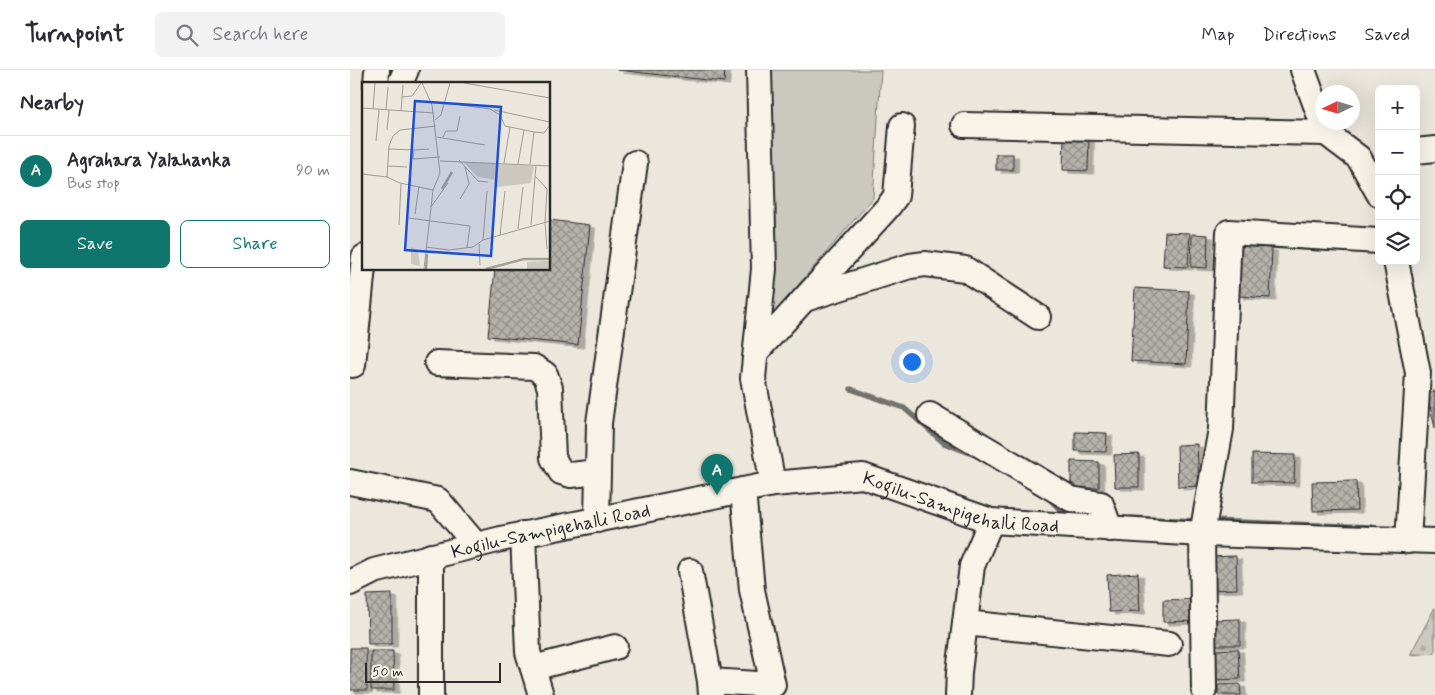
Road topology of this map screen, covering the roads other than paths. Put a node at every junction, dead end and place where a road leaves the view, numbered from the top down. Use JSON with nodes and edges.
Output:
{"nodes":[{"id":1,"x":406,"y":70,"type":"edge"},
{"id":2,"x":759,"y":70,"type":"edge"},
{"id":3,"x":1303,"y":70,"type":"edge"},
{"id":4,"x":401,"y":82,"type":"edge"},
{"id":5,"x":964,"y":125,"type":"dead end"},
{"id":6,"x":902,"y":126,"type":"dead end"},
{"id":7,"x":1326,"y":133,"type":"junction"},
{"id":8,"x":1435,"y":149,"type":"edge"},
{"id":9,"x":1420,"y":151,"type":"edge"},
{"id":10,"x":1369,"y":156,"type":"edge"},
{"id":11,"x":635,"y":163,"type":"dead end"},
{"id":12,"x":1375,"y":179,"type":"edge"},
{"id":13,"x":1375,"y":241,"type":"edge"},
{"id":14,"x":1397,"y":265,"type":"edge"},
{"id":15,"x":363,"y":270,"type":"edge"},
{"id":16,"x":804,"y":299,"type":"junction"},
{"id":17,"x":1038,"y":317,"type":"dead end"},
{"id":18,"x":756,"y":352,"type":"junction"},
{"id":19,"x":437,"y":363,"type":"dead end"},
{"id":20,"x":353,"y":365,"type":"dead end"},
{"id":21,"x":930,"y":415,"type":"dead end"},
{"id":22,"x":598,"y":472,"type":"junction"},
{"id":23,"x":350,"y":482,"type":"edge"},
{"id":24,"x":773,"y":484,"type":"junction"},
{"id":25,"x":743,"y":490,"type":"junction"},
{"id":26,"x":597,"y":520,"type":"junction"},
{"id":27,"x":991,"y":522,"type":"junction"},
{"id":28,"x":1110,"y":529,"type":"junction"},
{"id":29,"x":523,"y":534,"type":"junction"},
{"id":30,"x":1202,"y":534,"type":"junction"},
{"id":31,"x":1408,"y":541,"type":"junction"},
{"id":32,"x":1435,"y":541,"type":"edge"},
{"id":33,"x":476,"y":545,"type":"junction"},
{"id":34,"x":431,"y":556,"type":"junction"},
{"id":35,"x":690,"y":571,"type":"dead end"},
{"id":36,"x":350,"y":583,"type":"edge"},
{"id":37,"x":965,"y":623,"type":"junction"},
{"id":38,"x":1169,"y":644,"type":"dead end"},
{"id":39,"x":615,"y":647,"type":"dead end"},
{"id":40,"x":533,"y":668,"type":"junction"},
{"id":41,"x":711,"y":688,"type":"edge"},
{"id":42,"x":1204,"y":690,"type":"dead end"},
{"id":43,"x":431,"y":695,"type":"edge"},
{"id":44,"x":541,"y":695,"type":"edge"},
{"id":45,"x":958,"y":695,"type":"edge"}],
"edges":[{"from":1,"to":4,"type":"street"},
{"from":2,"to":18,"type":"street"},
{"from":3,"to":7,"type":"street"},
{"from":5,"to":7,"type":"street"},
{"from":6,"to":16,"type":"street"},
{"from":7,"to":10,"type":"street"},
{"from":8,"to":9,"type":"street"},
{"from":10,"to":12,"type":"street"},
{"from":11,"to":22,"type":"street"},
{"from":13,"to":30,"type":"street"},
{"from":14,"to":31,"type":"street"},
{"from":15,"to":20,"type":"street"},
{"from":16,"to":17,"type":"street"},
{"from":16,"to":18,"type":"street"},
{"from":18,"to":24,"type":"street"},
{"from":19,"to":22,"type":"street"},
{"from":21,"to":28,"type":"street"},
{"from":22,"to":26,"type":"street"},
{"from":23,"to":33,"type":"street"},
{"from":24,"to":25,"type":"street","name":"Kogilu-Sampigehalli Road"},
{"from":24,"to":27,"type":"street","name":"Kogilu-Sampigehalli Road"},
{"from":25,"to":26,"type":"street","name":"Kogilu-Sampigehalli Road"},
{"from":25,"to":41,"type":"street"},
{"from":26,"to":29,"type":"street","name":"Kogilu-Sampigehalli Road"},
{"from":27,"to":28,"type":"street","name":"Kogilu-Sampigehalli Road"},
{"from":27,"to":37,"type":"street"},
{"from":28,"to":30,"type":"street","name":"Kogilu-Sampigehalli Road"},
{"from":29,"to":33,"type":"street","name":"Kogilu-Sampigehalli Road"},
{"from":29,"to":40,"type":"street"},
{"from":30,"to":31,"type":"street","name":"Kogilu-Sampigehalli Road"},
{"from":30,"to":42,"type":"street"},
{"from":31,"to":32,"type":"street","name":"Kogilu-Sampigehalli Road"},
{"from":33,"to":34,"type":"street","name":"Kogilu-Sampigehalli Road"},
{"from":34,"to":36,"type":"street","name":"Kogilu-Sampigehalli Road"},
{"from":34,"to":43,"type":"street"},
{"from":35,"to":41,"type":"street"},
{"from":37,"to":38,"type":"street"},
{"from":37,"to":45,"type":"street"},
{"from":39,"to":40,"type":"street"},
{"from":40,"to":44,"type":"street"}]}
